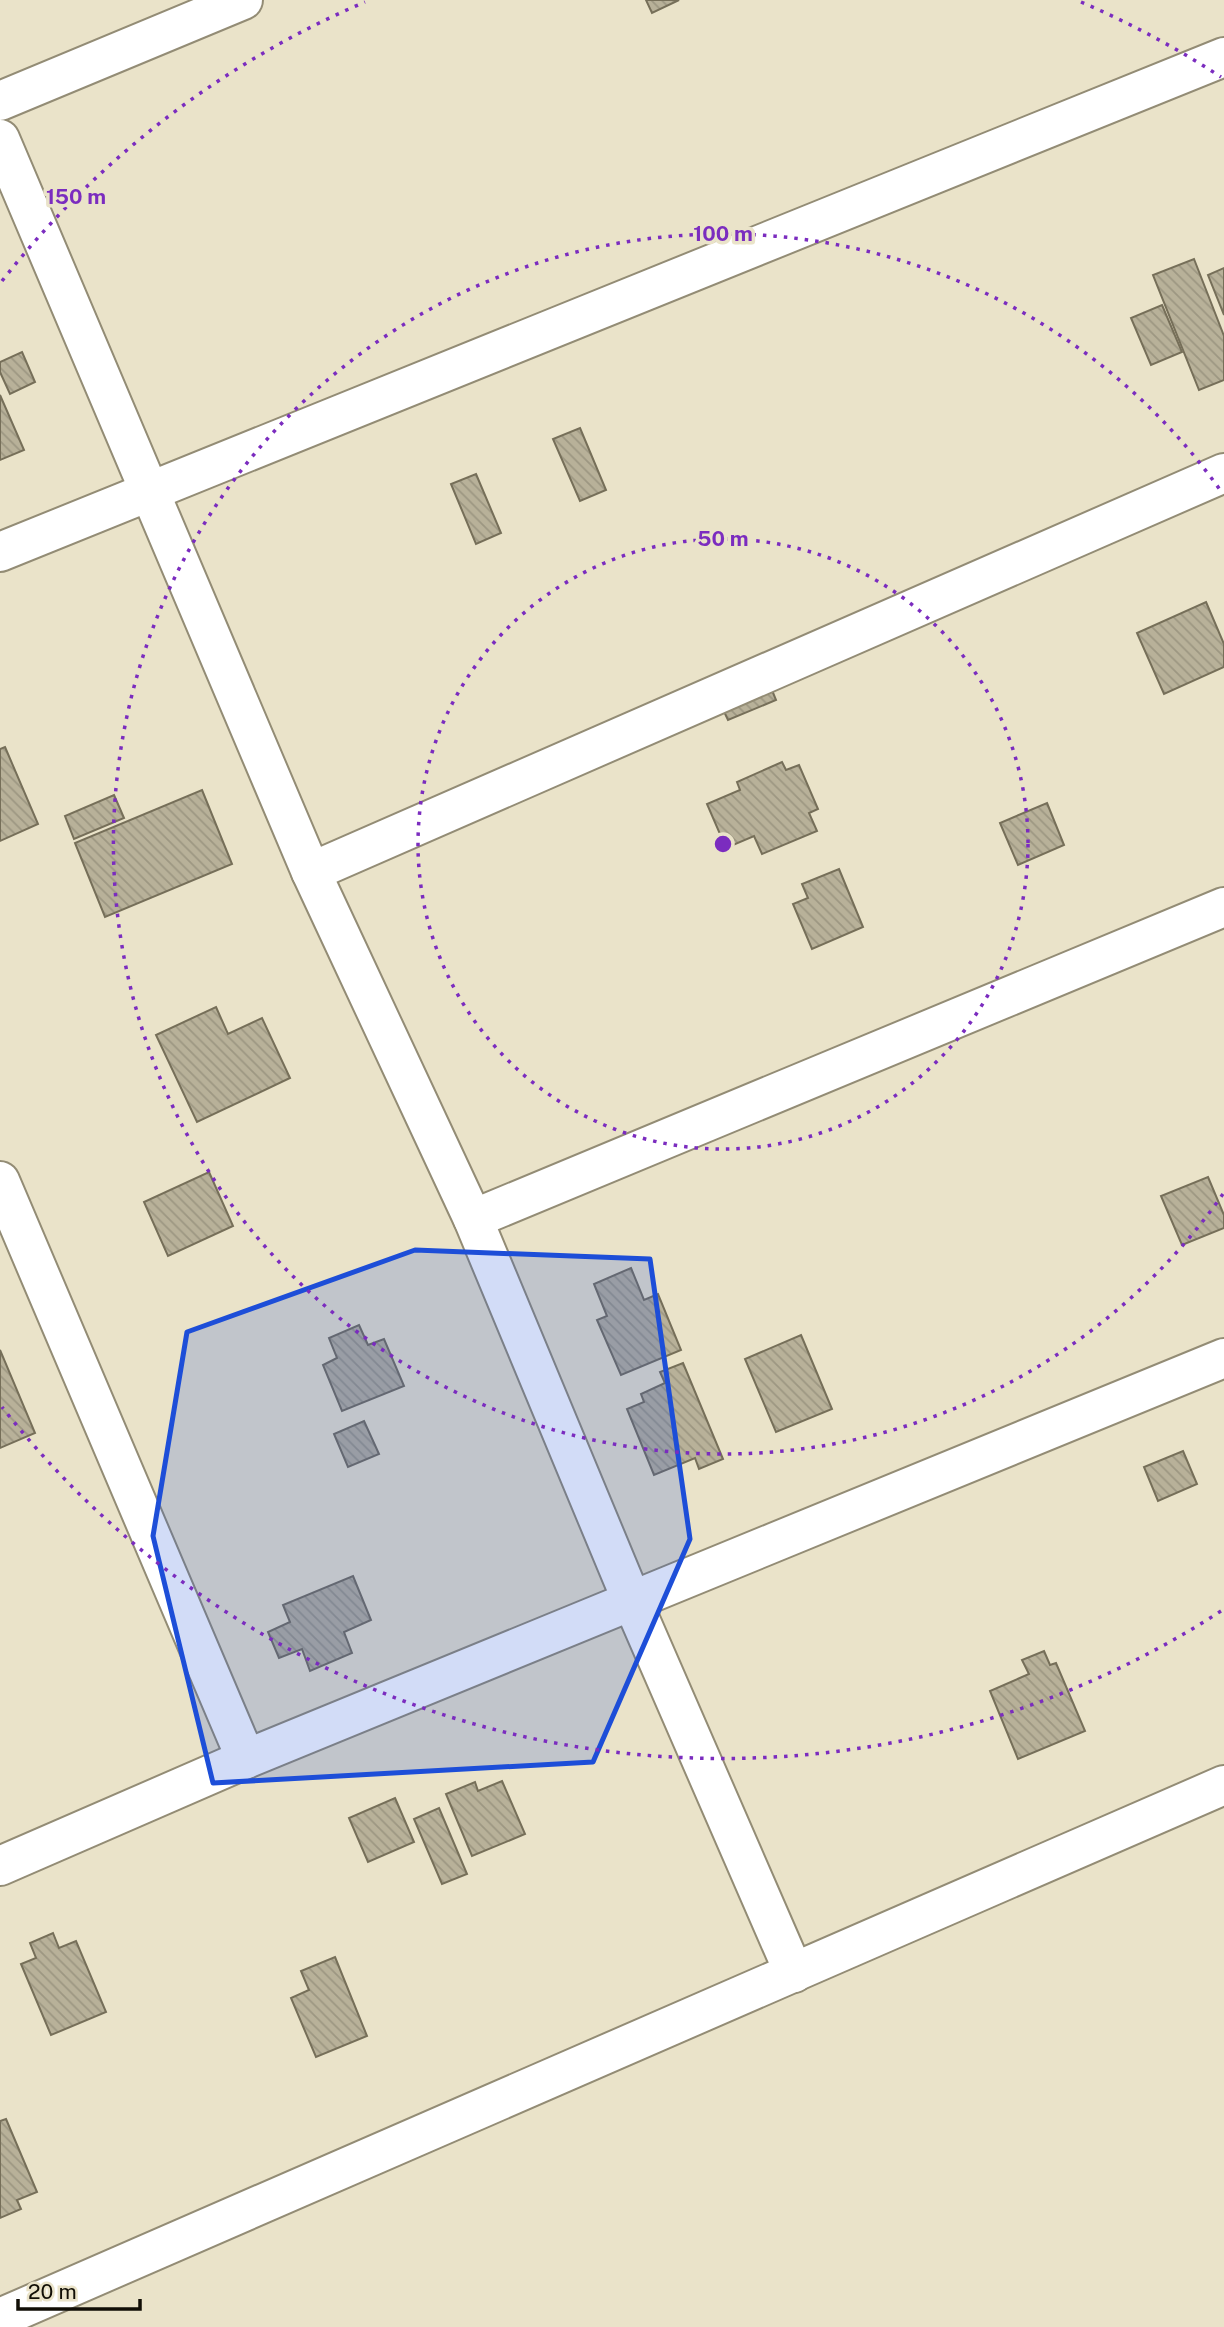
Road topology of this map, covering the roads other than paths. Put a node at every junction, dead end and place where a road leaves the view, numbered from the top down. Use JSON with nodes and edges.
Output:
{"nodes":[{"id":1,"x":243,"y":0,"type":"edge"},
{"id":2,"x":1224,"y":57,"type":"edge"},
{"id":3,"x":0,"y":101,"type":"edge"},
{"id":4,"x":0,"y":139,"type":"edge"},
{"id":5,"x":1224,"y":473,"type":"edge"},
{"id":6,"x":149,"y":492,"type":"junction"},
{"id":7,"x":0,"y":552,"type":"edge"},
{"id":8,"x":311,"y":872,"type":"junction"},
{"id":9,"x":1224,"y":907,"type":"edge"},
{"id":10,"x":0,"y":1181,"type":"edge"},
{"id":11,"x":472,"y":1219,"type":"junction"},
{"id":12,"x":1224,"y":1357,"type":"edge"},
{"id":13,"x":632,"y":1601,"type":"junction"},
{"id":14,"x":247,"y":1759,"type":"junction"},
{"id":15,"x":1224,"y":1785,"type":"edge"},
{"id":16,"x":0,"y":1866,"type":"edge"},
{"id":17,"x":794,"y":1973,"type":"junction"},
{"id":18,"x":0,"y":2318,"type":"edge"}],
"edges":[{"from":1,"to":3,"type":"street"},
{"from":2,"to":6,"type":"street"},
{"from":4,"to":6,"type":"street"},
{"from":5,"to":8,"type":"street"},
{"from":6,"to":7,"type":"street"},
{"from":6,"to":8,"type":"street"},
{"from":8,"to":11,"type":"street"},
{"from":9,"to":11,"type":"street"},
{"from":10,"to":14,"type":"street"},
{"from":11,"to":13,"type":"street"},
{"from":12,"to":13,"type":"street"},
{"from":13,"to":14,"type":"street"},
{"from":13,"to":17,"type":"street"},
{"from":14,"to":16,"type":"street"},
{"from":15,"to":17,"type":"street"},
{"from":17,"to":18,"type":"street"}]}
